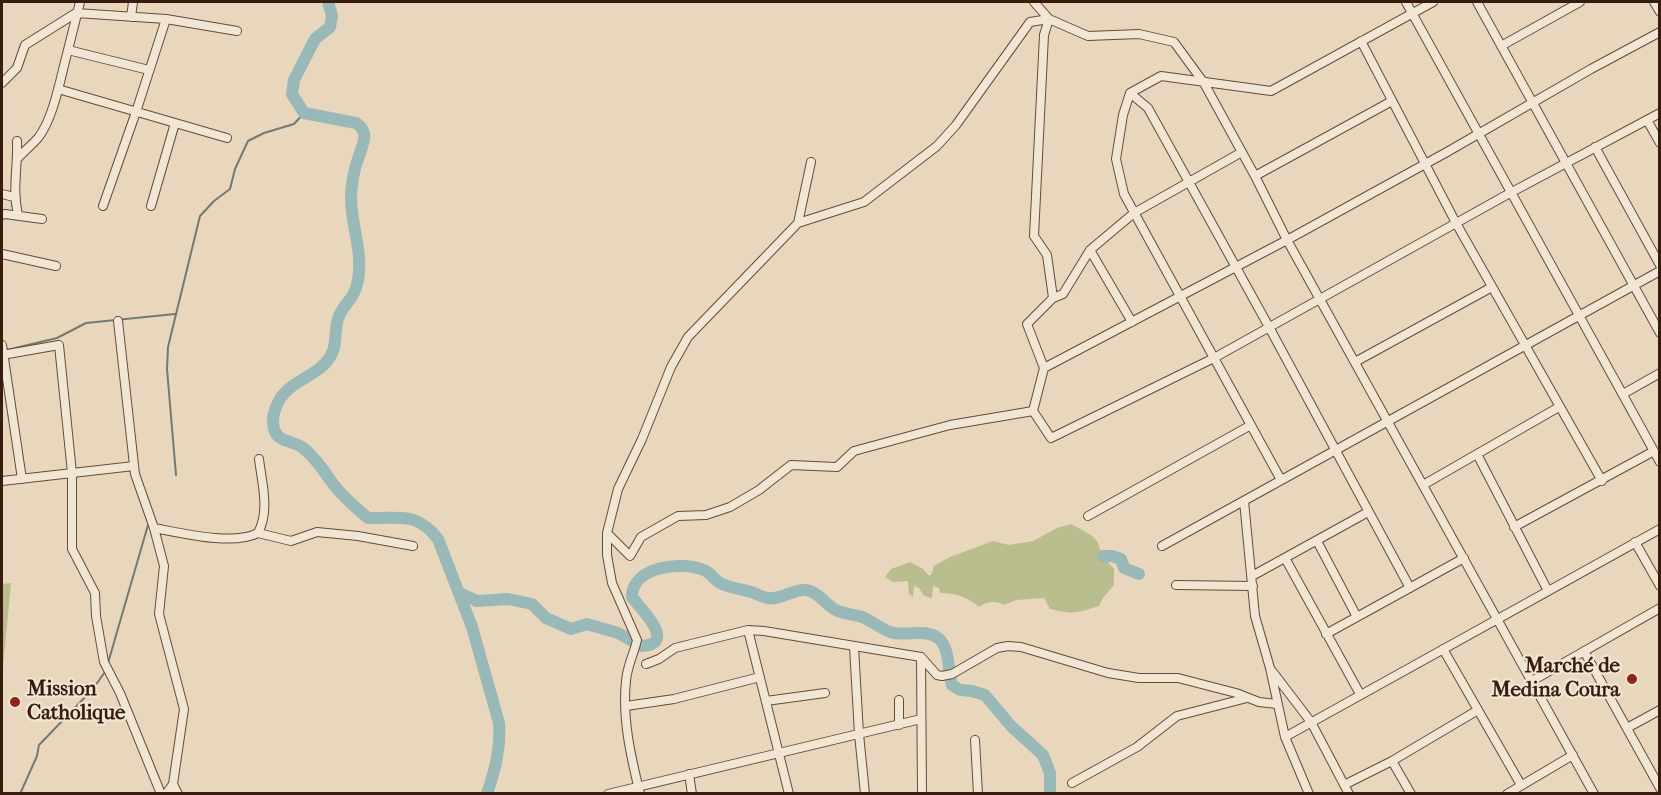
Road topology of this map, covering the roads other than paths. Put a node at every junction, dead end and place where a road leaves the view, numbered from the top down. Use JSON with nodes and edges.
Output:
{"nodes":[{"id":1,"x":80,"y":2,"type":"edge"},
{"id":2,"x":133,"y":2,"type":"edge"},
{"id":3,"x":1034,"y":2,"type":"edge"},
{"id":4,"x":1406,"y":2,"type":"edge"},
{"id":5,"x":1433,"y":2,"type":"edge"},
{"id":6,"x":1477,"y":2,"type":"edge"},
{"id":7,"x":1580,"y":2,"type":"edge"},
{"id":8,"x":1654,"y":2,"type":"edge"},
{"id":9,"x":1659,"y":12,"type":"edge"},
{"id":10,"x":76,"y":13,"type":"junction"},
{"id":11,"x":1413,"y":13,"type":"junction"},
{"id":12,"x":131,"y":16,"type":"junction"},
{"id":13,"x":166,"y":19,"type":"junction"},
{"id":14,"x":1049,"y":19,"type":"junction"},
{"id":15,"x":237,"y":31,"type":"dead end"},
{"id":16,"x":1659,"y":32,"type":"edge"},
{"id":17,"x":1361,"y":41,"type":"junction"},
{"id":18,"x":1502,"y":46,"type":"junction"},
{"id":19,"x":68,"y":50,"type":"junction"},
{"id":20,"x":149,"y":70,"type":"junction"},
{"id":21,"x":2,"y":83,"type":"edge"},
{"id":22,"x":1204,"y":83,"type":"junction"},
{"id":23,"x":58,"y":89,"type":"junction"},
{"id":24,"x":1130,"y":93,"type":"junction"},
{"id":25,"x":1392,"y":101,"type":"junction"},
{"id":26,"x":1532,"y":104,"type":"junction"},
{"id":27,"x":136,"y":112,"type":"junction"},
{"id":28,"x":1659,"y":113,"type":"edge"},
{"id":29,"x":1647,"y":120,"type":"junction"},
{"id":30,"x":175,"y":123,"type":"junction"},
{"id":31,"x":1478,"y":135,"type":"junction"},
{"id":32,"x":227,"y":138,"type":"dead end"},
{"id":33,"x":17,"y":141,"type":"dead end"},
{"id":34,"x":1659,"y":143,"type":"edge"},
{"id":35,"x":1595,"y":147,"type":"junction"},
{"id":36,"x":1242,"y":153,"type":"junction"},
{"id":37,"x":18,"y":158,"type":"junction"},
{"id":38,"x":811,"y":162,"type":"dead end"},
{"id":39,"x":1565,"y":163,"type":"junction"},
{"id":40,"x":1425,"y":164,"type":"junction"},
{"id":41,"x":1255,"y":176,"type":"junction"},
{"id":42,"x":1189,"y":182,"type":"junction"},
{"id":43,"x":1510,"y":193,"type":"junction"},
{"id":44,"x":2,"y":194,"type":"edge"},
{"id":45,"x":14,"y":197,"type":"junction"},
{"id":46,"x":103,"y":206,"type":"dead end"},
{"id":47,"x":151,"y":206,"type":"dead end"},
{"id":48,"x":1134,"y":213,"type":"junction"},
{"id":49,"x":2,"y":215,"type":"edge"},
{"id":50,"x":18,"y":215,"type":"junction"},
{"id":51,"x":42,"y":219,"type":"dead end"},
{"id":52,"x":798,"y":223,"type":"junction"},
{"id":53,"x":1456,"y":223,"type":"junction"},
{"id":54,"x":1287,"y":240,"type":"junction"},
{"id":55,"x":1090,"y":250,"type":"junction"},
{"id":56,"x":2,"y":254,"type":"edge"},
{"id":57,"x":1659,"y":265,"type":"edge"},
{"id":58,"x":56,"y":266,"type":"dead end"},
{"id":59,"x":1236,"y":266,"type":"junction"},
{"id":60,"x":1659,"y":271,"type":"edge"},
{"id":61,"x":1633,"y":285,"type":"junction"},
{"id":62,"x":1492,"y":287,"type":"junction"},
{"id":63,"x":1180,"y":296,"type":"junction"},
{"id":64,"x":1053,"y":298,"type":"junction"},
{"id":65,"x":1320,"y":299,"type":"junction"},
{"id":66,"x":1579,"y":315,"type":"junction"},
{"id":67,"x":1656,"y":319,"type":"edge"},
{"id":68,"x":118,"y":321,"type":"dead end"},
{"id":69,"x":1132,"y":322,"type":"junction"},
{"id":70,"x":1269,"y":327,"type":"junction"},
{"id":71,"x":1659,"y":333,"type":"edge"},
{"id":72,"x":2,"y":345,"type":"edge"},
{"id":73,"x":1525,"y":345,"type":"junction"},
{"id":74,"x":2,"y":355,"type":"edge"},
{"id":75,"x":1214,"y":358,"type":"junction"},
{"id":76,"x":1355,"y":362,"type":"junction"},
{"id":77,"x":1044,"y":368,"type":"junction"},
{"id":78,"x":1659,"y":373,"type":"edge"},
{"id":79,"x":1623,"y":394,"type":"junction"},
{"id":80,"x":1559,"y":406,"type":"junction"},
{"id":81,"x":1033,"y":411,"type":"junction"},
{"id":82,"x":1388,"y":421,"type":"junction"},
{"id":83,"x":1251,"y":425,"type":"junction"},
{"id":84,"x":1334,"y":450,"type":"junction"},
{"id":85,"x":1654,"y":451,"type":"junction"},
{"id":86,"x":1477,"y":454,"type":"junction"},
{"id":87,"x":259,"y":459,"type":"dead end"},
{"id":88,"x":1659,"y":462,"type":"edge"},
{"id":89,"x":134,"y":466,"type":"junction"},
{"id":90,"x":72,"y":473,"type":"junction"},
{"id":91,"x":22,"y":478,"type":"junction"},
{"id":92,"x":1281,"y":480,"type":"junction"},
{"id":93,"x":2,"y":481,"type":"edge"},
{"id":94,"x":1602,"y":481,"type":"junction"},
{"id":95,"x":1423,"y":484,"type":"junction"},
{"id":96,"x":1244,"y":501,"type":"junction"},
{"id":97,"x":1368,"y":512,"type":"junction"},
{"id":98,"x":1088,"y":516,"type":"dead end"},
{"id":99,"x":1515,"y":527,"type":"junction"},
{"id":100,"x":154,"y":528,"type":"junction"},
{"id":101,"x":1659,"y":529,"type":"edge"},
{"id":102,"x":258,"y":533,"type":"junction"},
{"id":103,"x":607,"y":534,"type":"junction"},
{"id":104,"x":1317,"y":541,"type":"junction"},
{"id":105,"x":1635,"y":542,"type":"junction"},
{"id":106,"x":413,"y":546,"type":"dead end"},
{"id":107,"x":1162,"y":546,"type":"dead end"},
{"id":108,"x":1285,"y":558,"type":"junction"},
{"id":109,"x":1464,"y":558,"type":"junction"},
{"id":110,"x":1252,"y":576,"type":"junction"},
{"id":111,"x":1176,"y":585,"type":"dead end"},
{"id":112,"x":1253,"y":586,"type":"junction"},
{"id":113,"x":1659,"y":586,"type":"edge"},
{"id":114,"x":1410,"y":588,"type":"junction"},
{"id":115,"x":1548,"y":591,"type":"junction"},
{"id":116,"x":1659,"y":608,"type":"edge"},
{"id":117,"x":1357,"y":617,"type":"junction"},
{"id":118,"x":1497,"y":619,"type":"junction"},
{"id":119,"x":748,"y":630,"type":"junction"},
{"id":120,"x":1326,"y":634,"type":"junction"},
{"id":121,"x":854,"y":647,"type":"junction"},
{"id":122,"x":1443,"y":649,"type":"junction"},
{"id":123,"x":1584,"y":651,"type":"junction"},
{"id":124,"x":921,"y":657,"type":"junction"},
{"id":125,"x":646,"y":663,"type":"dead end"},
{"id":126,"x":1270,"y":668,"type":"junction"},
{"id":127,"x":760,"y":677,"type":"junction"},
{"id":128,"x":1532,"y":681,"type":"junction"},
{"id":129,"x":825,"y":693,"type":"dead end"},
{"id":130,"x":1360,"y":694,"type":"junction"},
{"id":131,"x":1247,"y":698,"type":"junction"},
{"id":132,"x":899,"y":700,"type":"dead end"},
{"id":133,"x":766,"y":701,"type":"junction"},
{"id":134,"x":1277,"y":704,"type":"junction"},
{"id":135,"x":626,"y":706,"type":"junction"},
{"id":136,"x":1478,"y":710,"type":"junction"},
{"id":137,"x":1659,"y":710,"type":"edge"},
{"id":138,"x":921,"y":719,"type":"junction"},
{"id":139,"x":1311,"y":722,"type":"junction"},
{"id":140,"x":899,"y":724,"type":"junction"},
{"id":141,"x":1627,"y":729,"type":"junction"},
{"id":142,"x":859,"y":734,"type":"junction"},
{"id":143,"x":1285,"y":737,"type":"junction"},
{"id":144,"x":975,"y":740,"type":"dead end"},
{"id":145,"x":779,"y":753,"type":"junction"},
{"id":146,"x":1573,"y":755,"type":"junction"},
{"id":147,"x":1392,"y":761,"type":"junction"},
{"id":148,"x":689,"y":774,"type":"junction"},
{"id":149,"x":1072,"y":783,"type":"dead end"},
{"id":150,"x":173,"y":784,"type":"junction"},
{"id":151,"x":1344,"y":785,"type":"junction"},
{"id":152,"x":1521,"y":785,"type":"junction"},
{"id":153,"x":1659,"y":788,"type":"edge"},
{"id":154,"x":639,"y":790,"type":"edge"},
{"id":155,"x":161,"y":794,"type":"edge"},
{"id":156,"x":166,"y":794,"type":"edge"},
{"id":157,"x":178,"y":794,"type":"edge"},
{"id":158,"x":608,"y":794,"type":"edge"},
{"id":159,"x":692,"y":794,"type":"edge"},
{"id":160,"x":789,"y":794,"type":"edge"},
{"id":161,"x":865,"y":794,"type":"edge"},
{"id":162,"x":922,"y":794,"type":"edge"},
{"id":163,"x":978,"y":794,"type":"edge"},
{"id":164,"x":1309,"y":794,"type":"edge"},
{"id":165,"x":1349,"y":794,"type":"edge"},
{"id":166,"x":1411,"y":794,"type":"edge"},
{"id":167,"x":1507,"y":794,"type":"edge"},
{"id":168,"x":1594,"y":794,"type":"edge"}],
"edges":[{"from":1,"to":10,"type":"street"},
{"from":2,"to":12,"type":"street"},
{"from":3,"to":14,"type":"street"},
{"from":4,"to":11,"type":"street"},
{"from":5,"to":11,"type":"street"},
{"from":6,"to":18,"type":"street"},
{"from":7,"to":18,"type":"street"},
{"from":8,"to":9,"type":"street"},
{"from":10,"to":12,"type":"street"},
{"from":10,"to":19,"type":"street"},
{"from":10,"to":21,"type":"street"},
{"from":11,"to":17,"type":"street"},
{"from":11,"to":31,"type":"street"},
{"from":12,"to":13,"type":"street"},
{"from":13,"to":15,"type":"street"},
{"from":13,"to":20,"type":"street"},
{"from":14,"to":22,"type":"street"},
{"from":14,"to":52,"type":"street"},
{"from":14,"to":64,"type":"street"},
{"from":16,"to":26,"type":"street"},
{"from":17,"to":22,"type":"street"},
{"from":17,"to":25,"type":"street"},
{"from":18,"to":26,"type":"street"},
{"from":19,"to":20,"type":"street"},
{"from":19,"to":23,"type":"street"},
{"from":20,"to":27,"type":"street"},
{"from":22,"to":24,"type":"street"},
{"from":22,"to":36,"type":"street"},
{"from":23,"to":27,"type":"street"},
{"from":23,"to":37,"type":"street"},
{"from":24,"to":42,"type":"street"},
{"from":24,"to":48,"type":"street"},
{"from":25,"to":40,"type":"street"},
{"from":25,"to":41,"type":"street"},
{"from":26,"to":31,"type":"street"},
{"from":26,"to":39,"type":"street"},
{"from":27,"to":30,"type":"street"},
{"from":27,"to":46,"type":"street"},
{"from":28,"to":29,"type":"street"},
{"from":29,"to":34,"type":"street"},
{"from":29,"to":35,"type":"street"},
{"from":30,"to":32,"type":"street"},
{"from":30,"to":47,"type":"street"},
{"from":31,"to":40,"type":"street"},
{"from":31,"to":43,"type":"street"},
{"from":33,"to":37,"type":"street"},
{"from":35,"to":39,"type":"street"},
{"from":35,"to":57,"type":"street"},
{"from":36,"to":41,"type":"street"},
{"from":36,"to":42,"type":"street"},
{"from":37,"to":45,"type":"street"},
{"from":38,"to":52,"type":"street"},
{"from":39,"to":43,"type":"street"},
{"from":39,"to":61,"type":"street"},
{"from":40,"to":53,"type":"street"},
{"from":40,"to":54,"type":"street"},
{"from":41,"to":54,"type":"street"},
{"from":42,"to":48,"type":"street"},
{"from":42,"to":59,"type":"street"},
{"from":43,"to":53,"type":"street"},
{"from":43,"to":66,"type":"street"},
{"from":44,"to":45,"type":"street"},
{"from":45,"to":50,"type":"street"},
{"from":48,"to":55,"type":"street"},
{"from":48,"to":63,"type":"street"},
{"from":49,"to":50,"type":"street"},
{"from":50,"to":51,"type":"street"},
{"from":52,"to":103,"type":"street"},
{"from":53,"to":62,"type":"street"},
{"from":53,"to":65,"type":"street"},
{"from":54,"to":59,"type":"street"},
{"from":54,"to":65,"type":"street"},
{"from":55,"to":64,"type":"street"},
{"from":55,"to":69,"type":"street"},
{"from":56,"to":58,"type":"street"},
{"from":59,"to":63,"type":"street"},
{"from":59,"to":70,"type":"street"},
{"from":60,"to":61,"type":"street"},
{"from":61,"to":66,"type":"street"},
{"from":61,"to":67,"type":"street"},
{"from":62,"to":73,"type":"street"},
{"from":62,"to":76,"type":"street"},
{"from":63,"to":69,"type":"street"},
{"from":63,"to":75,"type":"street"},
{"from":64,"to":77,"type":"street"},
{"from":65,"to":70,"type":"street"},
{"from":65,"to":76,"type":"street"},
{"from":66,"to":73,"type":"street"},
{"from":66,"to":79,"type":"street"},
{"from":67,"to":71,"type":"street"},
{"from":68,"to":89,"type":"street"},
{"from":69,"to":77,"type":"street"},
{"from":70,"to":75,"type":"street"},
{"from":70,"to":84,"type":"street"},
{"from":72,"to":74,"type":"street"},
{"from":73,"to":80,"type":"street"},
{"from":73,"to":82,"type":"street"},
{"from":74,"to":90,"type":"street"},
{"from":74,"to":91,"type":"street"},
{"from":75,"to":81,"type":"street"},
{"from":75,"to":83,"type":"street"},
{"from":76,"to":82,"type":"street"},
{"from":77,"to":81,"type":"street"},
{"from":78,"to":79,"type":"street"},
{"from":79,"to":85,"type":"street"},
{"from":80,"to":86,"type":"street"},
{"from":80,"to":94,"type":"street"},
{"from":81,"to":103,"type":"street"},
{"from":82,"to":84,"type":"street"},
{"from":82,"to":95,"type":"street"},
{"from":83,"to":92,"type":"street"},
{"from":83,"to":98,"type":"street"},
{"from":84,"to":92,"type":"street"},
{"from":84,"to":97,"type":"street"},
{"from":85,"to":88,"type":"street"},
{"from":85,"to":94,"type":"street"},
{"from":86,"to":95,"type":"street"},
{"from":86,"to":99,"type":"street"},
{"from":87,"to":102,"type":"street"},
{"from":89,"to":90,"type":"street"},
{"from":89,"to":100,"type":"street"},
{"from":90,"to":91,"type":"street"},
{"from":90,"to":155,"type":"street"},
{"from":91,"to":93,"type":"street"},
{"from":92,"to":96,"type":"street"},
{"from":94,"to":99,"type":"street"},
{"from":95,"to":109,"type":"street"},
{"from":96,"to":107,"type":"street"},
{"from":96,"to":110,"type":"street"},
{"from":97,"to":104,"type":"street"},
{"from":97,"to":114,"type":"street"},
{"from":99,"to":115,"type":"street"},
{"from":100,"to":102,"type":"street"},
{"from":100,"to":150,"type":"street"},
{"from":101,"to":105,"type":"street"},
{"from":102,"to":106,"type":"street"},
{"from":103,"to":135,"type":"street"},
{"from":104,"to":108,"type":"street"},
{"from":104,"to":117,"type":"street"},
{"from":105,"to":113,"type":"street"},
{"from":105,"to":115,"type":"street"},
{"from":108,"to":110,"type":"street"},
{"from":108,"to":120,"type":"street"},
{"from":109,"to":114,"type":"street"},
{"from":109,"to":118,"type":"street"},
{"from":110,"to":112,"type":"street"},
{"from":111,"to":112,"type":"street"},
{"from":112,"to":126,"type":"street"},
{"from":114,"to":117,"type":"street"},
{"from":115,"to":118,"type":"street"},
{"from":116,"to":123,"type":"street"},
{"from":117,"to":120,"type":"street"},
{"from":118,"to":122,"type":"street"},
{"from":118,"to":128,"type":"street"},
{"from":119,"to":121,"type":"street"},
{"from":119,"to":125,"type":"street"},
{"from":119,"to":127,"type":"street"},
{"from":120,"to":130,"type":"street"},
{"from":121,"to":124,"type":"street"},
{"from":121,"to":142,"type":"street"},
{"from":122,"to":130,"type":"street"},
{"from":122,"to":136,"type":"street"},
{"from":123,"to":128,"type":"street"},
{"from":123,"to":141,"type":"street"},
{"from":124,"to":131,"type":"street"},
{"from":124,"to":138,"type":"street"},
{"from":126,"to":134,"type":"street"},
{"from":126,"to":139,"type":"street"},
{"from":127,"to":133,"type":"street"},
{"from":127,"to":135,"type":"street"},
{"from":128,"to":146,"type":"street"},
{"from":129,"to":133,"type":"street"},
{"from":130,"to":139,"type":"street"},
{"from":131,"to":134,"type":"street"},
{"from":131,"to":149,"type":"street"},
{"from":132,"to":140,"type":"street"},
{"from":133,"to":145,"type":"street"},
{"from":134,"to":143,"type":"street"},
{"from":135,"to":154,"type":"street"},
{"from":136,"to":147,"type":"street"},
{"from":136,"to":152,"type":"street"},
{"from":137,"to":141,"type":"street"},
{"from":138,"to":140,"type":"street"},
{"from":138,"to":162,"type":"street"},
{"from":139,"to":143,"type":"street"},
{"from":139,"to":151,"type":"street"},
{"from":140,"to":142,"type":"street"},
{"from":141,"to":153,"type":"street"},
{"from":142,"to":145,"type":"street"},
{"from":142,"to":161,"type":"street"},
{"from":143,"to":164,"type":"street"},
{"from":144,"to":163,"type":"street"},
{"from":145,"to":148,"type":"street"},
{"from":145,"to":160,"type":"street"},
{"from":146,"to":152,"type":"street"},
{"from":146,"to":168,"type":"street"},
{"from":147,"to":151,"type":"street"},
{"from":147,"to":166,"type":"street"},
{"from":148,"to":154,"type":"street"},
{"from":148,"to":159,"type":"street"},
{"from":150,"to":156,"type":"street"},
{"from":150,"to":157,"type":"street"},
{"from":151,"to":165,"type":"street"},
{"from":152,"to":167,"type":"street"},
{"from":154,"to":158,"type":"street"}]}
